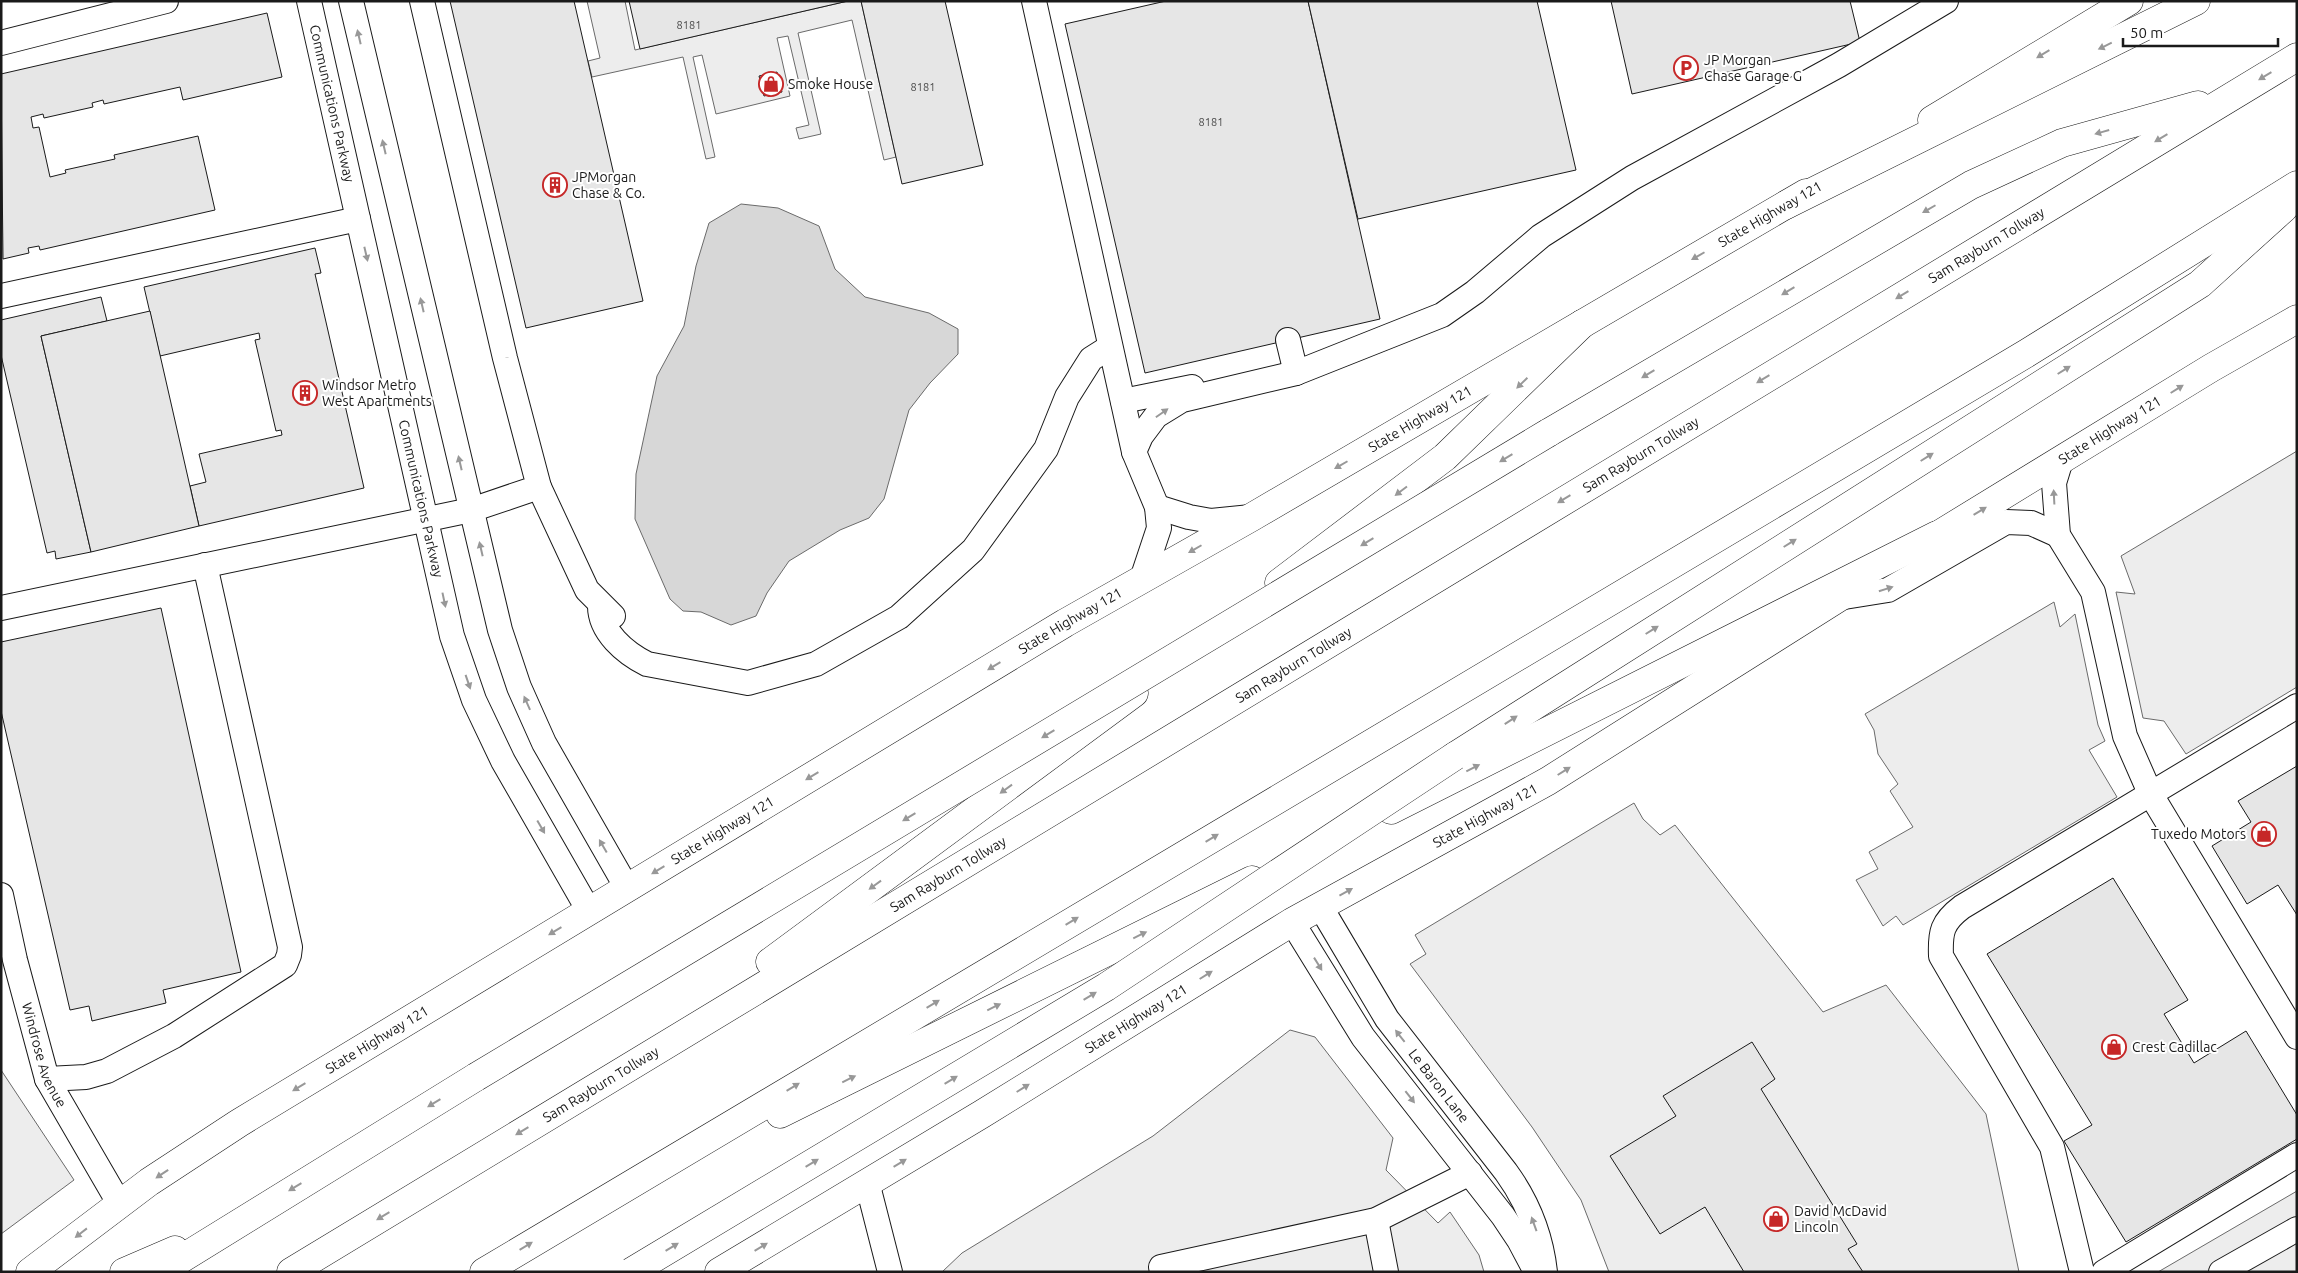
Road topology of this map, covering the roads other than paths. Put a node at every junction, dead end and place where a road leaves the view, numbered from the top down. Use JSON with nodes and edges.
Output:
{"nodes":[{"id":1,"x":166,"y":1,"type":"edge"},
{"id":2,"x":309,"y":1,"type":"edge"},
{"id":3,"x":351,"y":1,"type":"edge"},
{"id":4,"x":422,"y":1,"type":"edge"},
{"id":5,"x":1034,"y":1,"type":"edge"},
{"id":6,"x":1946,"y":1,"type":"edge"},
{"id":7,"x":2130,"y":1,"type":"edge"},
{"id":8,"x":2196,"y":1,"type":"edge"},
{"id":9,"x":1,"y":43,"type":"edge"},
{"id":10,"x":2297,"y":57,"type":"edge"},
{"id":11,"x":2233,"y":95,"type":"junction"},
{"id":12,"x":2297,"y":185,"type":"edge"},
{"id":13,"x":2297,"y":197,"type":"edge"},
{"id":14,"x":1786,"y":205,"type":"junction"},
{"id":15,"x":358,"y":218,"type":"junction"},
{"id":16,"x":1,"y":296,"type":"edge"},
{"id":17,"x":2297,"y":319,"type":"edge"},
{"id":18,"x":1582,"y":324,"type":"junction"},
{"id":19,"x":1288,"y":340,"type":"dead end"},
{"id":20,"x":1110,"y":347,"type":"junction"},
{"id":21,"x":1296,"y":373,"type":"junction"},
{"id":22,"x":1241,"y":387,"type":"junction"},
{"id":23,"x":1123,"y":401,"type":"junction"},
{"id":24,"x":1134,"y":452,"type":"junction"},
{"id":25,"x":2061,"y":460,"type":"junction"},
{"id":26,"x":539,"y":487,"type":"junction"},
{"id":27,"x":1157,"y":507,"type":"junction"},
{"id":28,"x":471,"y":510,"type":"junction"},
{"id":29,"x":1252,"y":517,"type":"junction"},
{"id":30,"x":427,"y":518,"type":"junction"},
{"id":31,"x":1937,"y":535,"type":"junction"},
{"id":32,"x":2058,"y":535,"type":"junction"},
{"id":33,"x":205,"y":565,"type":"junction"},
{"id":34,"x":1142,"y":580,"type":"junction"},
{"id":35,"x":1838,"y":598,"type":"junction"},
{"id":36,"x":1,"y":608,"type":"edge"},
{"id":37,"x":2297,"y":706,"type":"edge"},
{"id":38,"x":2150,"y":793,"type":"junction"},
{"id":39,"x":627,"y":888,"type":"junction"},
{"id":40,"x":1,"y":895,"type":"edge"},
{"id":41,"x":1320,"y":906,"type":"junction"},
{"id":42,"x":589,"y":911,"type":"junction"},
{"id":43,"x":1292,"y":922,"type":"junction"},
{"id":44,"x":2297,"y":1037,"type":"edge"},
{"id":45,"x":624,"y":1070,"type":"junction"},
{"id":46,"x":47,"y":1080,"type":"junction"},
{"id":47,"x":2297,"y":1155,"type":"edge"},
{"id":48,"x":1470,"y":1173,"type":"junction"},
{"id":49,"x":867,"y":1182,"type":"junction"},
{"id":50,"x":119,"y":1203,"type":"junction"},
{"id":51,"x":262,"y":1207,"type":"junction"},
{"id":52,"x":586,"y":1210,"type":"junction"},
{"id":53,"x":1376,"y":1220,"type":"junction"},
{"id":54,"x":2297,"y":1229,"type":"edge"},
{"id":55,"x":30,"y":1272,"type":"edge"},
{"id":56,"x":124,"y":1272,"type":"edge"},
{"id":57,"x":160,"y":1272,"type":"edge"},
{"id":58,"x":291,"y":1272,"type":"edge"},
{"id":59,"x":484,"y":1272,"type":"edge"},
{"id":60,"x":630,"y":1272,"type":"edge"},
{"id":61,"x":719,"y":1272,"type":"edge"},
{"id":62,"x":890,"y":1272,"type":"edge"},
{"id":63,"x":1162,"y":1272,"type":"edge"},
{"id":64,"x":1386,"y":1272,"type":"edge"},
{"id":65,"x":1536,"y":1272,"type":"edge"},
{"id":66,"x":1545,"y":1272,"type":"edge"},
{"id":67,"x":2082,"y":1272,"type":"edge"},
{"id":68,"x":2104,"y":1272,"type":"edge"},
{"id":69,"x":2222,"y":1272,"type":"edge"}],
"edges":[{"from":1,"to":9,"type":"street"},
{"from":2,"to":15,"type":"street","name":"Communications Parkway"},
{"from":28,"to":3,"type":"street","one_way":true},
{"from":4,"to":26,"type":"street"},
{"from":5,"to":20,"type":"street"},
{"from":6,"to":21,"type":"street"},
{"from":7,"to":14,"type":"main road","name":"State Highway 121","one_way":true},
{"from":8,"to":14,"type":"main road","one_way":true},
{"from":10,"to":11,"type":"main road","name":"Sam Rayburn Tollway","one_way":true},
{"from":11,"to":45,"type":"main road","name":"Sam Rayburn Tollway","one_way":true},
{"from":11,"to":51,"type":"main road","one_way":true,"bridge":true},
{"from":52,"to":12,"type":"main road","one_way":true},
{"from":60,"to":13,"type":"main road","one_way":true,"bridge":true},
{"from":14,"to":18,"type":"main road","name":"State Highway 121","one_way":true},
{"from":15,"to":16,"type":"street"},
{"from":15,"to":30,"type":"street","name":"Communications Parkway","one_way":true},
{"from":25,"to":17,"type":"main road","name":"State Highway 121","one_way":true},
{"from":18,"to":29,"type":"main road","name":"State Highway 121","one_way":true},
{"from":18,"to":45,"type":"main road","one_way":true},
{"from":19,"to":21,"type":"street"},
{"from":20,"to":23,"type":"street"},
{"from":20,"to":26,"type":"street"},
{"from":21,"to":22,"type":"street"},
{"from":22,"to":23,"type":"street"},
{"from":24,"to":22,"type":"street","one_way":true},
{"from":23,"to":24,"type":"street"},
{"from":24,"to":27,"type":"street"},
{"from":31,"to":25,"type":"main road","name":"State Highway 121","one_way":true},
{"from":32,"to":25,"type":"street","one_way":true},
{"from":26,"to":28,"type":"street"},
{"from":27,"to":29,"type":"street"},
{"from":27,"to":34,"type":"street"},
{"from":28,"to":30,"type":"street"},
{"from":39,"to":28,"type":"street","one_way":true},
{"from":29,"to":34,"type":"main road","name":"State Highway 121","one_way":true},
{"from":30,"to":33,"type":"street"},
{"from":30,"to":42,"type":"street","name":"Communications Parkway","one_way":true},
{"from":31,"to":35,"type":"main road","name":"State Highway 121"},
{"from":52,"to":31,"type":"main road","one_way":true},
{"from":35,"to":32,"type":"street","one_way":true},
{"from":32,"to":38,"type":"street"},
{"from":33,"to":36,"type":"street"},
{"from":33,"to":46,"type":"street"},
{"from":34,"to":39,"type":"main road","name":"State Highway 121","one_way":true},
{"from":41,"to":35,"type":"main road","name":"State Highway 121","one_way":true},
{"from":37,"to":38,"type":"street"},
{"from":38,"to":44,"type":"street"},
{"from":38,"to":67,"type":"street"},
{"from":39,"to":42,"type":"main road","name":"State Highway 121"},
{"from":40,"to":46,"type":"street","name":"Windrose Avenue"},
{"from":41,"to":43,"type":"main road","name":"State Highway 121"},
{"from":66,"to":41,"type":"street","name":"Le Baron Lane","one_way":true},
{"from":42,"to":50,"type":"main road","name":"State Highway 121","one_way":true},
{"from":43,"to":48,"type":"street","one_way":true},
{"from":49,"to":43,"type":"main road","name":"State Highway 121","one_way":true},
{"from":45,"to":58,"type":"main road","name":"Sam Rayburn Tollway","one_way":true},
{"from":46,"to":50,"type":"street","name":"Windrose Avenue"},
{"from":47,"to":68,"type":"street"},
{"from":48,"to":53,"type":"street"},
{"from":48,"to":65,"type":"street"},
{"from":61,"to":49,"type":"main road","name":"State Highway 121","one_way":true},
{"from":49,"to":62,"type":"street"},
{"from":50,"to":55,"type":"main road","name":"State Highway 121","one_way":true},
{"from":51,"to":56,"type":"main road"},
{"from":51,"to":57,"type":"main road"},
{"from":59,"to":52,"type":"main road","one_way":true},
{"from":53,"to":63,"type":"street"},
{"from":53,"to":64,"type":"street"},
{"from":54,"to":69,"type":"street"}]}
